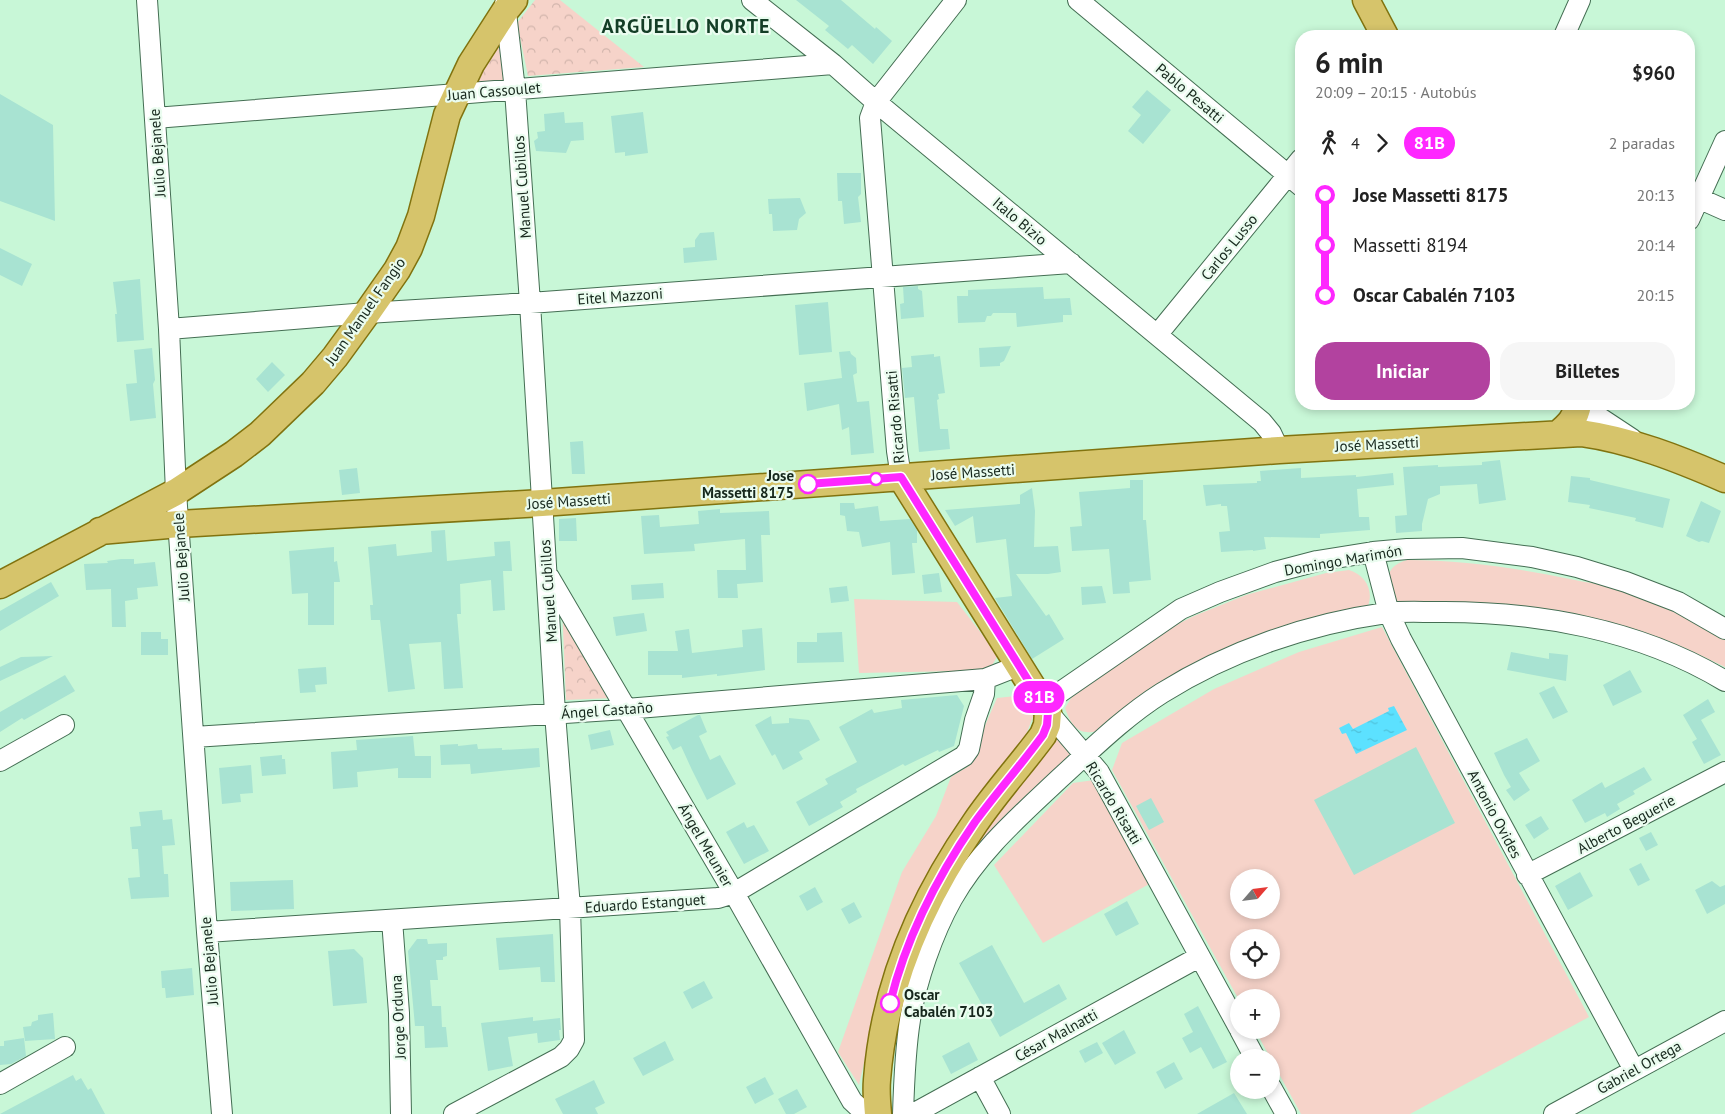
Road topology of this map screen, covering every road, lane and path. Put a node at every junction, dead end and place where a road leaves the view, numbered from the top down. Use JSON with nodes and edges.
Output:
{"nodes":[{"id":1,"x":147,"y":0,"type":"edge"},
{"id":2,"x":752,"y":0,"type":"edge"},
{"id":3,"x":956,"y":0,"type":"edge"},
{"id":4,"x":1078,"y":0,"type":"edge"},
{"id":5,"x":1366,"y":0,"type":"edge"},
{"id":6,"x":1580,"y":0,"type":"edge"},
{"id":7,"x":508,"y":4,"type":"edge"},
{"id":8,"x":1382,"y":30,"type":"edge"},
{"id":9,"x":1567,"y":30,"type":"edge"},
{"id":10,"x":833,"y":64,"type":"junction"},
{"id":11,"x":515,"y":90,"type":"junction"},
{"id":12,"x":456,"y":94,"type":"junction"},
{"id":13,"x":876,"y":102,"type":"junction"},
{"id":14,"x":155,"y":118,"type":"junction"},
{"id":15,"x":1725,"y":141,"type":"edge"},
{"id":16,"x":1294,"y":181,"type":"edge"},
{"id":17,"x":1695,"y":194,"type":"edge"},
{"id":18,"x":1695,"y":196,"type":"edge"},
{"id":19,"x":1725,"y":210,"type":"edge"},
{"id":20,"x":1071,"y":263,"type":"junction"},
{"id":21,"x":883,"y":276,"type":"junction"},
{"id":22,"x":530,"y":303,"type":"junction"},
{"id":23,"x":368,"y":313,"type":"junction"},
{"id":24,"x":169,"y":330,"type":"junction"},
{"id":25,"x":1157,"y":335,"type":"junction"},
{"id":26,"x":1577,"y":410,"type":"edge"},
{"id":27,"x":1604,"y":411,"type":"edge"},
{"id":28,"x":1558,"y":434,"type":"junction"},
{"id":29,"x":1646,"y":449,"type":"junction"},
{"id":30,"x":1279,"y":450,"type":"junction"},
{"id":31,"x":901,"y":477,"type":"junction"},
{"id":32,"x":1725,"y":478,"type":"edge"},
{"id":33,"x":176,"y":492,"type":"junction"},
{"id":34,"x":542,"y":503,"type":"junction"},
{"id":35,"x":179,"y":524,"type":"junction"},
{"id":36,"x":100,"y":531,"type":"junction"},
{"id":37,"x":1373,"y":552,"type":"junction"},
{"id":38,"x":547,"y":573,"type":"junction"},
{"id":39,"x":0,"y":585,"type":"edge"},
{"id":40,"x":1389,"y":613,"type":"junction"},
{"id":41,"x":1725,"y":629,"type":"edge"},
{"id":42,"x":1018,"y":666,"type":"junction"},
{"id":43,"x":985,"y":679,"type":"junction"},
{"id":44,"x":1725,"y":680,"type":"edge"},
{"id":45,"x":1045,"y":708,"type":"junction"},
{"id":46,"x":626,"y":709,"type":"junction"},
{"id":47,"x":555,"y":713,"type":"junction"},
{"id":48,"x":64,"y":725,"type":"dead end"},
{"id":49,"x":194,"y":737,"type":"junction"},
{"id":50,"x":1085,"y":756,"type":"junction"},
{"id":51,"x":0,"y":761,"type":"edge"},
{"id":52,"x":1725,"y":772,"type":"edge"},
{"id":53,"x":1527,"y":875,"type":"junction"},
{"id":54,"x":734,"y":893,"type":"junction"},
{"id":55,"x":570,"y":908,"type":"junction"},
{"id":56,"x":392,"y":920,"type":"junction"},
{"id":57,"x":207,"y":932,"type":"junction"},
{"id":58,"x":1199,"y":956,"type":"junction"},
{"id":59,"x":1230,"y":1013,"type":"edge"},
{"id":60,"x":1725,"y":1021,"type":"edge"},
{"id":61,"x":65,"y":1047,"type":"dead end"},
{"id":62,"x":1634,"y":1070,"type":"junction"},
{"id":63,"x":980,"y":1077,"type":"junction"},
{"id":64,"x":0,"y":1084,"type":"edge"},
{"id":65,"x":1278,"y":1099,"type":"edge"},
{"id":66,"x":1574,"y":1109,"type":"edge"},
{"id":67,"x":222,"y":1114,"type":"edge"},
{"id":68,"x":401,"y":1114,"type":"edge"},
{"id":69,"x":454,"y":1114,"type":"edge"},
{"id":70,"x":866,"y":1114,"type":"edge"},
{"id":71,"x":878,"y":1114,"type":"edge"},
{"id":72,"x":903,"y":1114,"type":"edge"},
{"id":73,"x":913,"y":1114,"type":"edge"},
{"id":74,"x":1000,"y":1114,"type":"edge"},
{"id":75,"x":1286,"y":1114,"type":"edge"},
{"id":76,"x":1554,"y":1114,"type":"edge"}],
"edges":[{"from":1,"to":14,"type":"street","name":"Julio Bejanele"},
{"from":2,"to":10,"type":"street","name":"Italo Bizio"},
{"from":3,"to":13,"type":"street"},
{"from":4,"to":16,"type":"street","name":"Pablo Pesatti"},
{"from":5,"to":8,"type":"main road"},
{"from":6,"to":9,"type":"street"},
{"from":7,"to":11,"type":"street","name":"Manuel Cubillos"},
{"from":7,"to":12,"type":"main road","name":"Juan Manuel Fangio"},
{"from":10,"to":11,"type":"street","name":"Juan Cassoulet"},
{"from":10,"to":13,"type":"street","name":"Italo Bizio"},
{"from":11,"to":12,"type":"street","name":"Juan Cassoulet"},
{"from":11,"to":22,"type":"street","name":"Manuel Cubillos"},
{"from":12,"to":14,"type":"street","name":"Juan Cassoulet"},
{"from":12,"to":23,"type":"main road","name":"Juan Manuel Fangio"},
{"from":13,"to":20,"type":"street","name":"Italo Bizio"},
{"from":13,"to":21,"type":"street","name":"Ricardo Risatti"},
{"from":14,"to":24,"type":"street","name":"Julio Bejanele"},
{"from":15,"to":17,"type":"street"},
{"from":16,"to":25,"type":"street","name":"Carlos Lusso"},
{"from":18,"to":19,"type":"street"},
{"from":20,"to":21,"type":"street","name":"Eitel Mazzoni"},
{"from":20,"to":25,"type":"street","name":"Italo Bizio"},
{"from":21,"to":22,"type":"street","name":"Eitel Mazzoni"},
{"from":21,"to":31,"type":"street","name":"Ricardo Risatti"},
{"from":22,"to":23,"type":"street","name":"Eitel Mazzoni"},
{"from":22,"to":34,"type":"street","name":"Manuel Cubillos"},
{"from":23,"to":24,"type":"street","name":"Eitel Mazzoni"},
{"from":23,"to":33,"type":"main road","name":"Juan Manuel Fangio"},
{"from":24,"to":33,"type":"street","name":"Julio Bejanele"},
{"from":25,"to":30,"type":"street","name":"Italo Bizio"},
{"from":26,"to":28,"type":"main road"},
{"from":27,"to":29,"type":"street"},
{"from":28,"to":29,"type":"main road"},
{"from":28,"to":30,"type":"main road","name":"José Massetti"},
{"from":29,"to":32,"type":"main road"},
{"from":30,"to":31,"type":"main road","name":"José Massetti"},
{"from":31,"to":34,"type":"main road","name":"José Massetti"},
{"from":31,"to":42,"type":"main road","name":"Ricardo Risatti"},
{"from":33,"to":35,"type":"street","name":"Julio Bejanele"},
{"from":33,"to":36,"type":"main road","name":"Juan Manuel Fangio"},
{"from":34,"to":35,"type":"main road","name":"José Massetti"},
{"from":34,"to":38,"type":"street","name":"Manuel Cubillos"},
{"from":35,"to":36,"type":"main road","name":"Juan Manuel Fangio"},
{"from":35,"to":49,"type":"street","name":"Julio Bejanele"},
{"from":36,"to":39,"type":"main road","name":"Juan Manuel Fangio"},
{"from":37,"to":40,"type":"street","name":"Antonio Ovides"},
{"from":37,"to":41,"type":"street","name":"Domingo Marimón"},
{"from":37,"to":45,"type":"street","name":"Domingo Marimón"},
{"from":38,"to":46,"type":"street","name":"Ángel Meunier"},
{"from":38,"to":47,"type":"street","name":"Manuel Cubillos"},
{"from":40,"to":44,"type":"street"},
{"from":40,"to":50,"type":"street"},
{"from":40,"to":53,"type":"street","name":"Antonio Ovides"},
{"from":42,"to":43,"type":"street","name":"Ángel Castaño"},
{"from":42,"to":45,"type":"main road","name":"Ricardo Risatti"},
{"from":43,"to":46,"type":"street","name":"Ángel Castaño"},
{"from":43,"to":54,"type":"street","name":"Eduardo Estanguet"},
{"from":45,"to":50,"type":"street","name":"Ricardo Risatti"},
{"from":45,"to":71,"type":"main road"},
{"from":46,"to":47,"type":"street","name":"Ángel Castaño"},
{"from":46,"to":54,"type":"street","name":"Ángel Meunier"},
{"from":47,"to":49,"type":"street","name":"Ángel Castaño"},
{"from":47,"to":55,"type":"street","name":"Manuel Cubillos"},
{"from":48,"to":51,"type":"street"},
{"from":49,"to":57,"type":"street","name":"Julio Bejanele"},
{"from":50,"to":58,"type":"street","name":"Ricardo Risatti"},
{"from":50,"to":72,"type":"street"},
{"from":52,"to":53,"type":"street","name":"Alberto Beguerie"},
{"from":53,"to":62,"type":"street","name":"Antonio Ovides"},
{"from":54,"to":55,"type":"street","name":"Eduardo Estanguet"},
{"from":54,"to":70,"type":"street","name":"Ángel Meunier"},
{"from":55,"to":56,"type":"street","name":"Eduardo Estanguet"},
{"from":55,"to":69,"type":"street","name":"Manuel Cubillos"},
{"from":56,"to":57,"type":"street","name":"Eduardo Estanguet"},
{"from":56,"to":68,"type":"street","name":"Jorge Orduna"},
{"from":57,"to":67,"type":"street","name":"Julio Bejanele"},
{"from":58,"to":59,"type":"street","name":"Ricardo Risatti"},
{"from":58,"to":63,"type":"street","name":"César Malnatti"},
{"from":60,"to":62,"type":"street","name":"Gabriel Ortega"},
{"from":61,"to":64,"type":"street"},
{"from":62,"to":66,"type":"street","name":"Gabriel Ortega"},
{"from":63,"to":73,"type":"street","name":"César Malnatti"},
{"from":63,"to":74,"type":"street"},
{"from":65,"to":75,"type":"street"},
{"from":66,"to":76,"type":"street","name":"Gabriel Ortega"}]}
